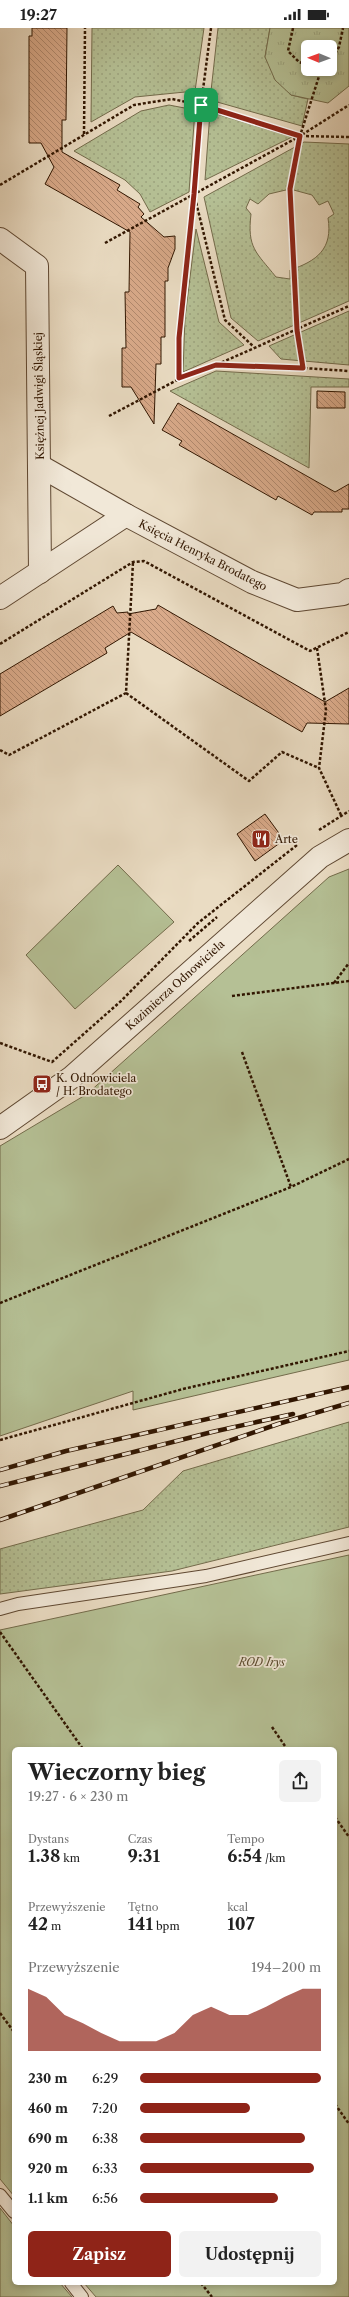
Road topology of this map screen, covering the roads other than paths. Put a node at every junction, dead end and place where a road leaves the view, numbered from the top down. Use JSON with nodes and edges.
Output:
{"nodes":[{"id":1,"x":0,"y":239,"type":"edge"},
{"id":2,"x":40,"y":466,"type":"junction"},
{"id":3,"x":126,"y":515,"type":"junction"},
{"id":4,"x":40,"y":572,"type":"junction"},
{"id":5,"x":349,"y":590,"type":"edge"},
{"id":6,"x":0,"y":598,"type":"edge"},
{"id":7,"x":349,"y":840,"type":"edge"},
{"id":8,"x":0,"y":1128,"type":"edge"},
{"id":9,"x":349,"y":1543,"type":"edge"},
{"id":10,"x":0,"y":1609,"type":"edge"},
{"id":11,"x":0,"y":2194,"type":"edge"},
{"id":12,"x":12,"y":2209,"type":"edge"},
{"id":13,"x":73,"y":2285,"type":"edge"},
{"id":14,"x":82,"y":2297,"type":"edge"}],
"edges":[{"from":1,"to":2,"type":"street","name":"Księżnej Jadwigi Śląskiej"},
{"from":2,"to":3,"type":"street","name":"Księcia Henryka Brodatego"},
{"from":2,"to":4,"type":"street","name":"Księżnej Jadwigi Śląskiej"},
{"from":3,"to":4,"type":"street","name":"Księcia Henryka Brodatego"},
{"from":3,"to":5,"type":"street","name":"Księcia Henryka Brodatego"},
{"from":4,"to":6,"type":"street","name":"Księcia Henryka Brodatego"},
{"from":7,"to":8,"type":"street","name":"Kazimierza Odnowiciela"},
{"from":9,"to":10,"type":"lane"},
{"from":11,"to":12,"type":"lane"},
{"from":13,"to":14,"type":"lane"}]}
